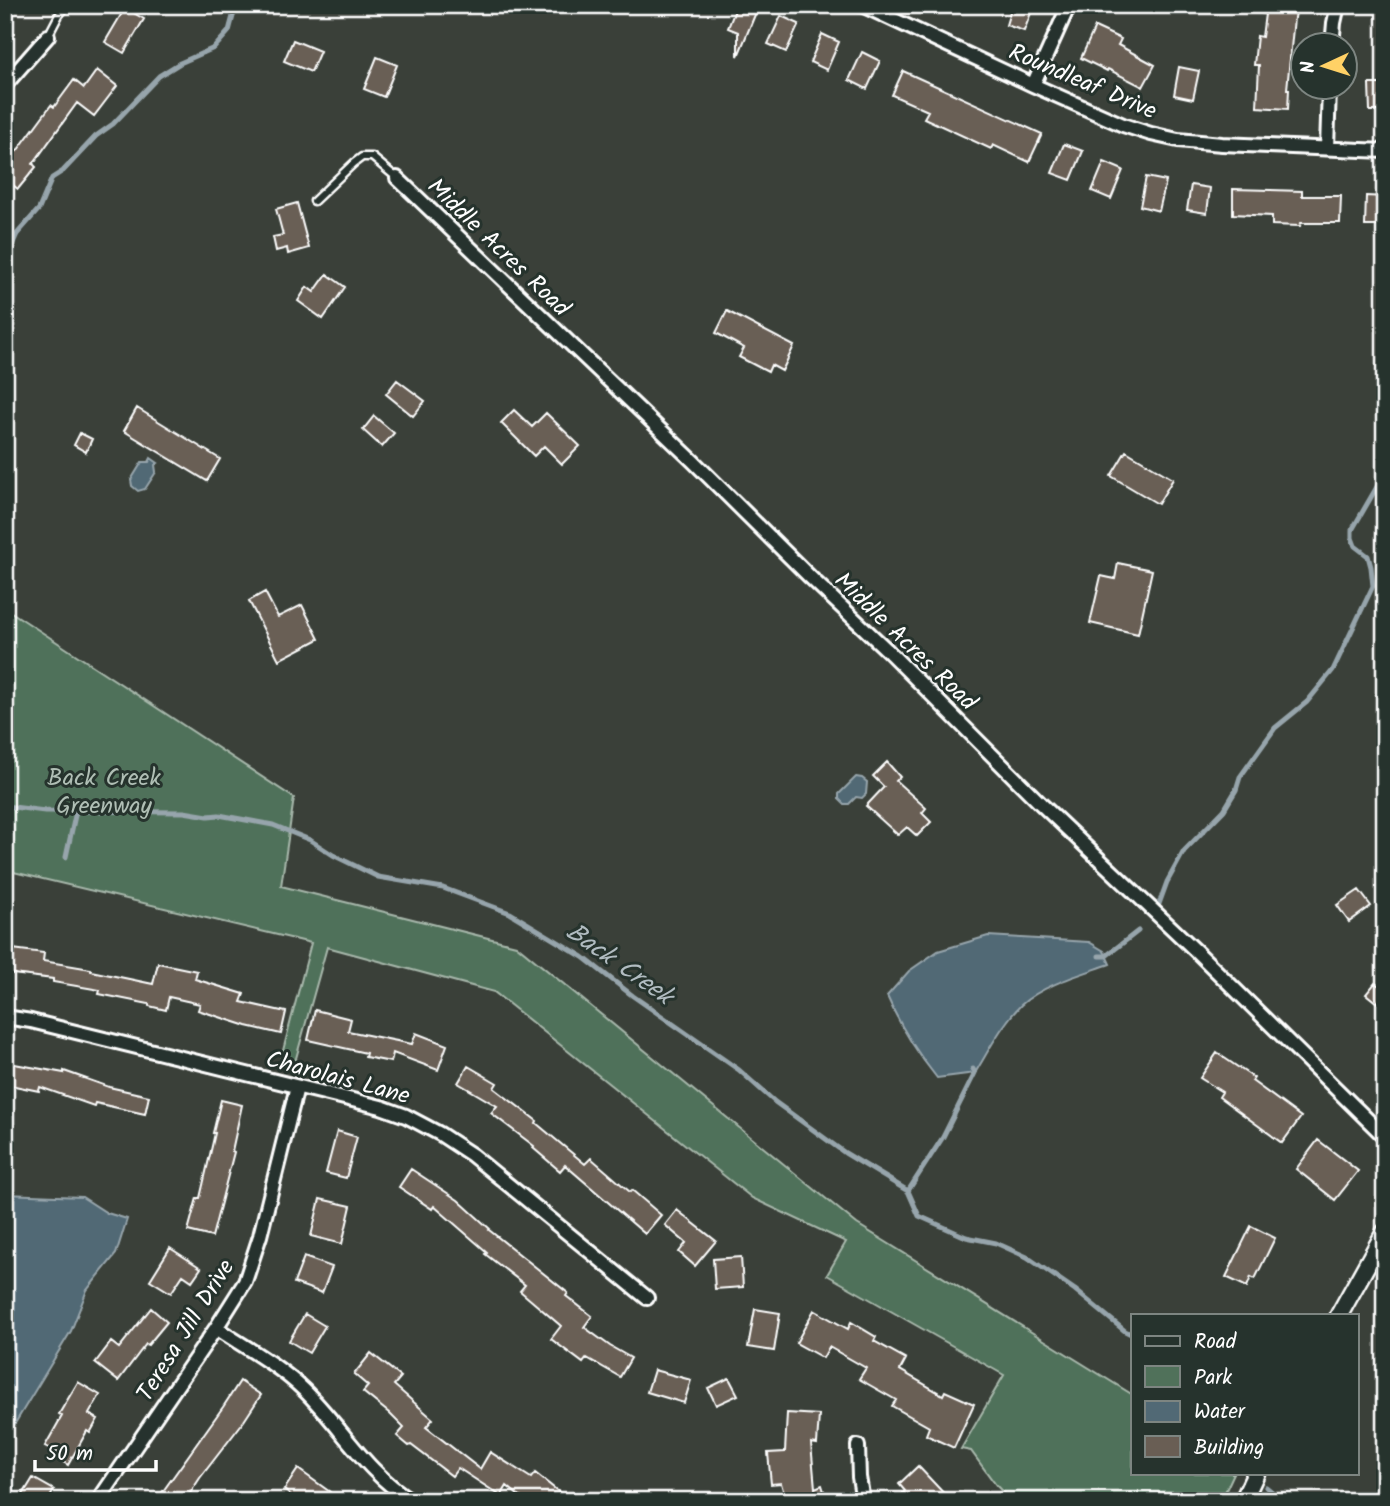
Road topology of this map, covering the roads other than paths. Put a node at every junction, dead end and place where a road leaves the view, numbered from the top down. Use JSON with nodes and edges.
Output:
{"nodes":[{"id":1,"x":67,"y":5,"type":"edge"},
{"id":2,"x":862,"y":5,"type":"edge"},
{"id":3,"x":1069,"y":5,"type":"edge"},
{"id":4,"x":1338,"y":5,"type":"edge"},
{"id":5,"x":1333,"y":32,"type":"edge"},
{"id":6,"x":48,"y":36,"type":"joint"},
{"id":7,"x":5,"y":85,"type":"edge"},
{"id":8,"x":1033,"y":85,"type":"junction"},
{"id":9,"x":1329,"y":102,"type":"edge"},
{"id":10,"x":1327,"y":148,"type":"junction"},
{"id":11,"x":1385,"y":151,"type":"edge"},
{"id":12,"x":397,"y":178,"type":"joint"},
{"id":13,"x":314,"y":201,"type":"dead end"},
{"id":14,"x":5,"y":1017,"type":"edge"},
{"id":15,"x":297,"y":1087,"type":"junction"},
{"id":16,"x":1385,"y":1137,"type":"edge"},
{"id":17,"x":1385,"y":1232,"type":"edge"},
{"id":18,"x":647,"y":1298,"type":"dead end"},
{"id":19,"x":1340,"y":1314,"type":"edge"},
{"id":20,"x":216,"y":1328,"type":"junction"},
{"id":21,"x":858,"y":1446,"type":"dead end"},
{"id":22,"x":1256,"y":1474,"type":"edge"},
{"id":23,"x":98,"y":1501,"type":"edge"},
{"id":24,"x":412,"y":1501,"type":"edge"},
{"id":25,"x":863,"y":1501,"type":"edge"},
{"id":26,"x":1243,"y":1501,"type":"edge"}],
"edges":[{"from":1,"to":6,"type":"lane"},
{"from":2,"to":8,"type":"street","name":"Roundleaf Drive"},
{"from":3,"to":8,"type":"street"},
{"from":4,"to":5,"type":"street"},
{"from":6,"to":7,"type":"street"},
{"from":8,"to":10,"type":"street","name":"Roundleaf Drive"},
{"from":9,"to":10,"type":"street"},
{"from":10,"to":11,"type":"street","name":"Roundleaf Drive"},
{"from":12,"to":13,"type":"lane"},
{"from":12,"to":16,"type":"street","name":"Middle Acres Road"},
{"from":14,"to":15,"type":"street","name":"Charolais Lane"},
{"from":15,"to":18,"type":"street","name":"Charolais Lane"},
{"from":15,"to":20,"type":"street","name":"Teresa Jill Drive"},
{"from":17,"to":19,"type":"street"},
{"from":20,"to":23,"type":"street","name":"Teresa Jill Drive"},
{"from":20,"to":24,"type":"street"},
{"from":21,"to":25,"type":"street"},
{"from":22,"to":26,"type":"street"}]}
